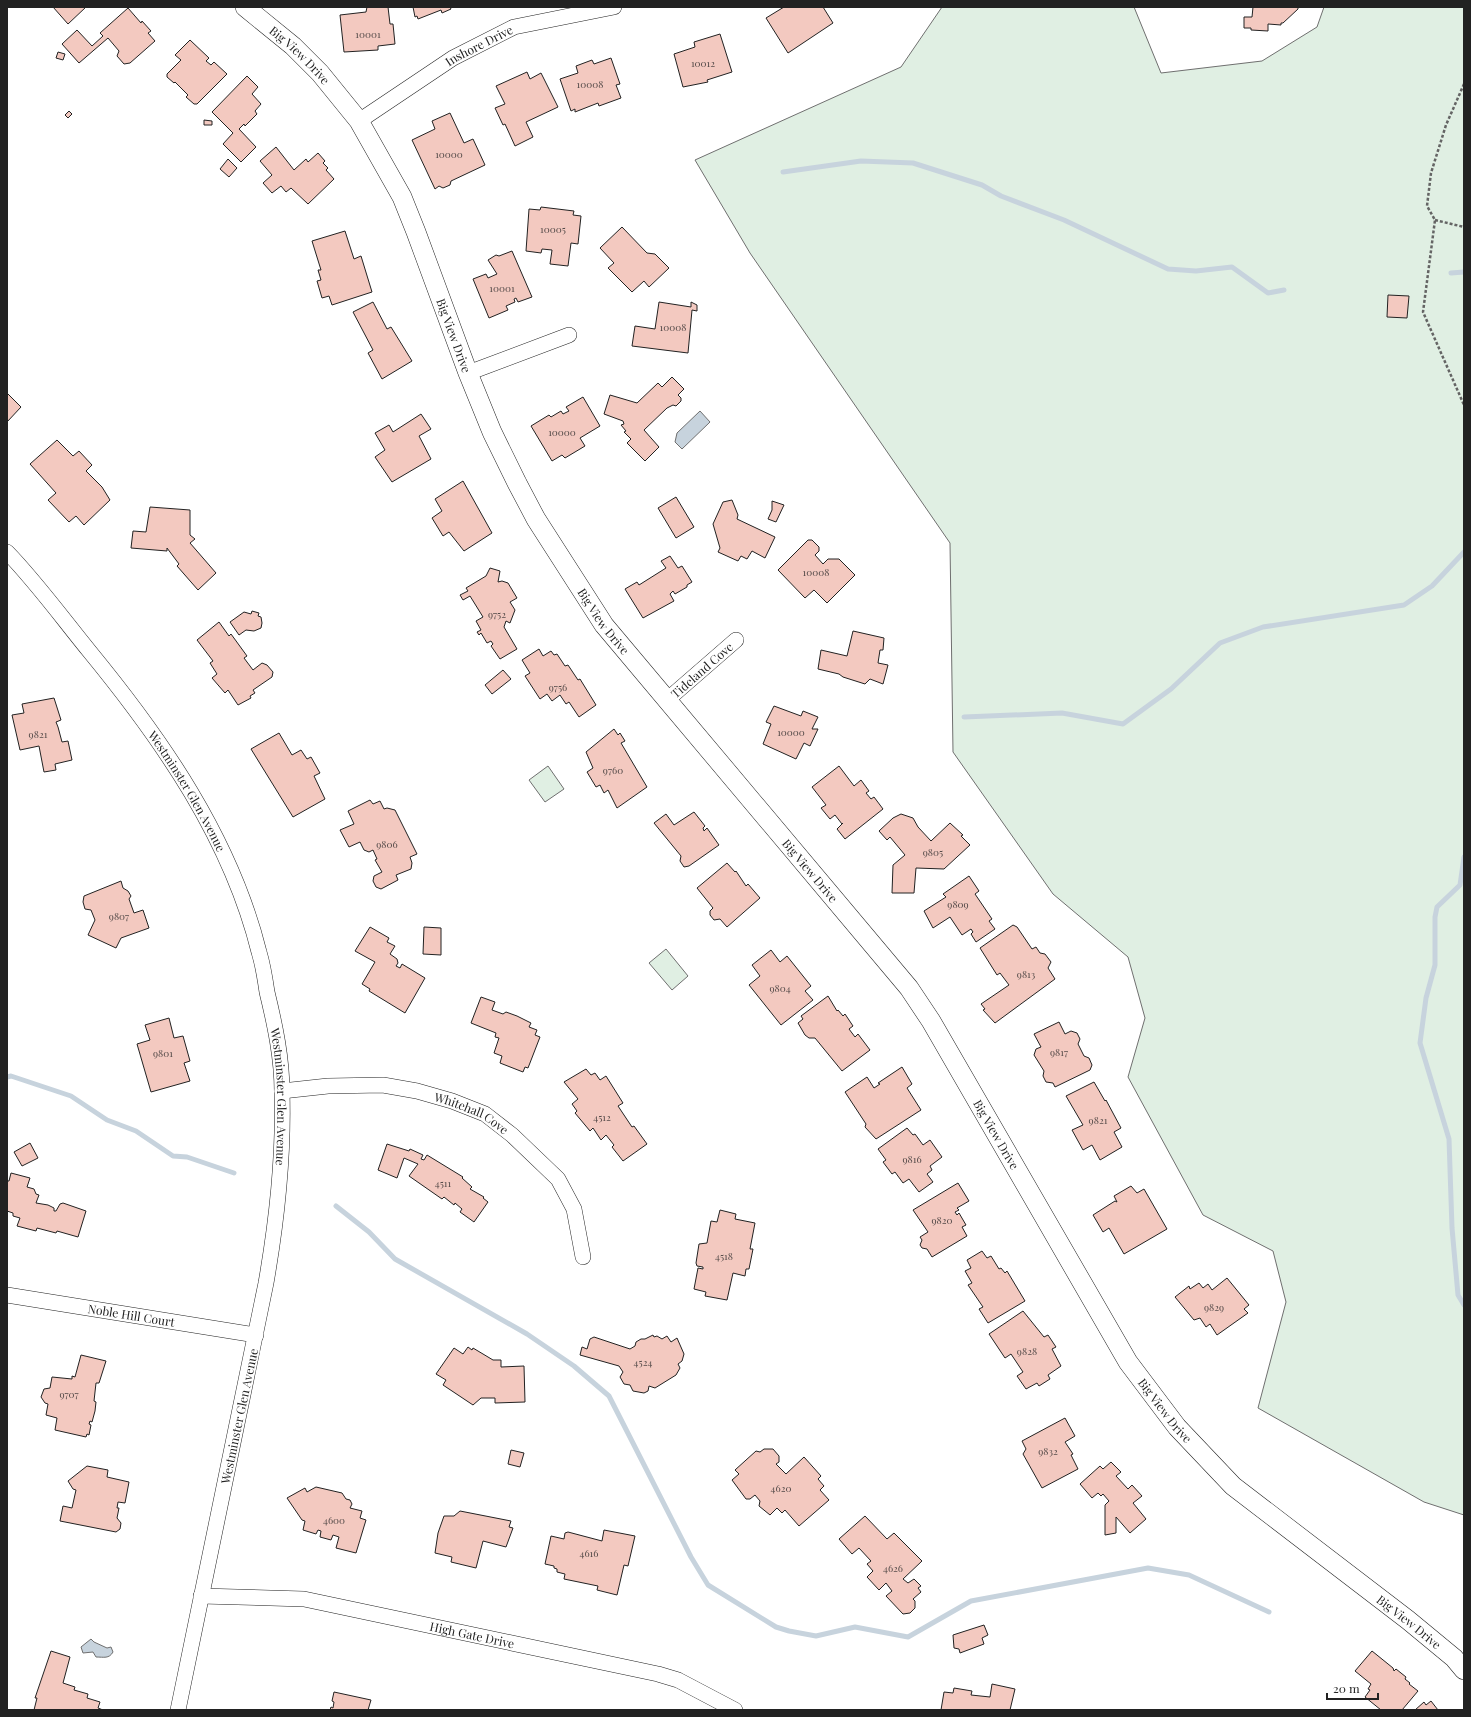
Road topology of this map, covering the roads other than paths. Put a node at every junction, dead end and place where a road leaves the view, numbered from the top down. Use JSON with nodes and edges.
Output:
{"nodes":[{"id":1,"x":245,"y":7,"type":"edge"},
{"id":2,"x":614,"y":7,"type":"edge"},
{"id":3,"x":359,"y":122,"type":"junction"},
{"id":4,"x":569,"y":335,"type":"dead end"},
{"id":5,"x":468,"y":373,"type":"junction"},
{"id":6,"x":7,"y":552,"type":"edge"},
{"id":7,"x":736,"y":640,"type":"dead end"},
{"id":8,"x":667,"y":700,"type":"junction"},
{"id":9,"x":282,"y":1091,"type":"junction"},
{"id":10,"x":583,"y":1258,"type":"dead end"},
{"id":11,"x":7,"y":1295,"type":"edge"},
{"id":12,"x":256,"y":1335,"type":"junction"},
{"id":13,"x":202,"y":1596,"type":"junction"},
{"id":14,"x":1464,"y":1670,"type":"edge"},
{"id":15,"x":714,"y":1705,"type":"edge"},
{"id":16,"x":178,"y":1710,"type":"edge"},
{"id":17,"x":735,"y":1710,"type":"edge"}],
"edges":[{"from":1,"to":3,"type":"street","name":"Big View Drive"},
{"from":2,"to":3,"type":"street","name":"Inshore Drive"},
{"from":3,"to":5,"type":"street","name":"Big View Drive"},
{"from":4,"to":5,"type":"street"},
{"from":5,"to":8,"type":"street","name":"Big View Drive"},
{"from":6,"to":9,"type":"street","name":"Westminster Glen Avenue"},
{"from":7,"to":8,"type":"street","name":"Tideland Cove"},
{"from":8,"to":14,"type":"street","name":"Big View Drive"},
{"from":9,"to":10,"type":"street","name":"Whitehall Cove"},
{"from":9,"to":12,"type":"street","name":"Westminster Glen Avenue"},
{"from":11,"to":12,"type":"street","name":"Noble Hill Court"},
{"from":12,"to":13,"type":"street","name":"Westminster Glen Avenue"},
{"from":13,"to":15,"type":"street","name":"High Gate Drive"},
{"from":13,"to":16,"type":"street","name":"Westminster Glen Avenue"},
{"from":15,"to":17,"type":"street","name":"High Gate Drive"}]}
